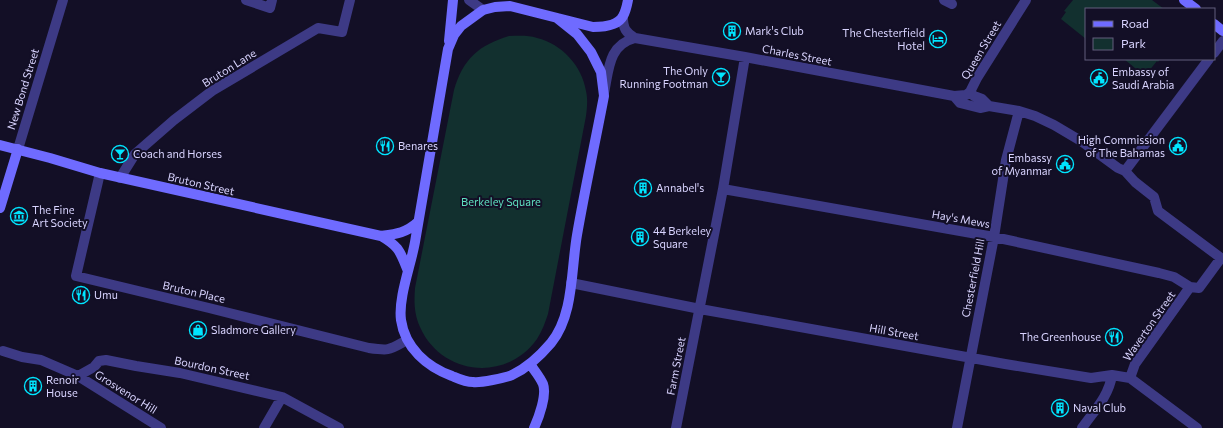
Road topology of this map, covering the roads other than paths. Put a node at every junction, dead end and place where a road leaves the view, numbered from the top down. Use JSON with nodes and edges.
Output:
{"nodes":[{"id":1,"x":63,"y":0,"type":"edge"},
{"id":2,"x":246,"y":0,"type":"edge"},
{"id":3,"x":272,"y":0,"type":"edge"},
{"id":4,"x":350,"y":0,"type":"edge"},
{"id":5,"x":453,"y":0,"type":"edge"},
{"id":6,"x":469,"y":0,"type":"edge"},
{"id":7,"x":490,"y":0,"type":"edge"},
{"id":8,"x":628,"y":0,"type":"edge"},
{"id":9,"x":1026,"y":0,"type":"edge"},
{"id":10,"x":1184,"y":0,"type":"edge"},
{"id":11,"x":510,"y":6,"type":"junction"},
{"id":12,"x":1195,"y":8,"type":"edge"},
{"id":13,"x":483,"y":10,"type":"junction"},
{"id":14,"x":557,"y":18,"type":"junction"},
{"id":15,"x":623,"y":18,"type":"junction"},
{"id":16,"x":1215,"y":25,"type":"edge"},
{"id":17,"x":1223,"y":31,"type":"edge"},
{"id":18,"x":635,"y":38,"type":"junction"},
{"id":19,"x":1223,"y":41,"type":"edge"},
{"id":20,"x":448,"y":49,"type":"junction"},
{"id":21,"x":1215,"y":52,"type":"edge"},
{"id":22,"x":745,"y":58,"type":"junction"},
{"id":23,"x":1208,"y":60,"type":"edge"},
{"id":24,"x":970,"y":92,"type":"junction"},
{"id":25,"x":604,"y":96,"type":"junction"},
{"id":26,"x":954,"y":96,"type":"junction"},
{"id":27,"x":989,"y":106,"type":"junction"},
{"id":28,"x":1019,"y":110,"type":"junction"},
{"id":29,"x":0,"y":145,"type":"edge"},
{"id":30,"x":18,"y":149,"type":"junction"},
{"id":31,"x":1126,"y":171,"type":"junction"},
{"id":32,"x":100,"y":173,"type":"junction"},
{"id":33,"x":120,"y":178,"type":"junction"},
{"id":34,"x":723,"y":189,"type":"junction"},
{"id":35,"x":0,"y":208,"type":"edge"},
{"id":36,"x":418,"y":222,"type":"junction"},
{"id":37,"x":381,"y":236,"type":"junction"},
{"id":38,"x":994,"y":237,"type":"junction"},
{"id":39,"x":1222,"y":258,"type":"joint"},
{"id":40,"x":408,"y":271,"type":"junction"},
{"id":41,"x":571,"y":283,"type":"junction"},
{"id":42,"x":1190,"y":287,"type":"junction"},
{"id":43,"x":700,"y":309,"type":"junction"},
{"id":44,"x":407,"y":340,"type":"junction"},
{"id":45,"x":3,"y":351,"type":"dead end"},
{"id":46,"x":970,"y":358,"type":"junction"},
{"id":47,"x":530,"y":364,"type":"junction"},
{"id":48,"x":1112,"y":375,"type":"junction"},
{"id":49,"x":78,"y":376,"type":"junction"},
{"id":50,"x":1130,"y":378,"type":"junction"},
{"id":51,"x":282,"y":397,"type":"junction"},
{"id":52,"x":161,"y":428,"type":"edge"},
{"id":53,"x":264,"y":428,"type":"edge"},
{"id":54,"x":339,"y":428,"type":"edge"},
{"id":55,"x":534,"y":428,"type":"edge"},
{"id":56,"x":677,"y":428,"type":"edge"},
{"id":57,"x":957,"y":428,"type":"edge"},
{"id":58,"x":1082,"y":428,"type":"edge"},
{"id":59,"x":1197,"y":428,"type":"edge"}],
"edges":[{"from":1,"to":30,"type":"street","name":"New Bond Street"},
{"from":2,"to":3,"type":"street"},
{"from":4,"to":33,"type":"street","name":"Bruton Lane"},
{"from":5,"to":20,"type":"street"},
{"from":6,"to":13,"type":"street"},
{"from":7,"to":11,"type":"street"},
{"from":8,"to":15,"type":"street"},
{"from":9,"to":24,"type":"street","name":"Queen Street"},
{"from":10,"to":12,"type":"street"},
{"from":11,"to":13,"type":"street"},
{"from":11,"to":14,"type":"street"},
{"from":13,"to":20,"type":"street"},
{"from":14,"to":15,"type":"street"},
{"from":14,"to":25,"type":"street"},
{"from":15,"to":18,"type":"street"},
{"from":16,"to":17,"type":"street"},
{"from":18,"to":22,"type":"street","name":"Charles Street"},
{"from":18,"to":25,"type":"street"},
{"from":19,"to":21,"type":"street"},
{"from":20,"to":36,"type":"street"},
{"from":22,"to":26,"type":"street","name":"Charles Street"},
{"from":22,"to":34,"type":"street"},
{"from":23,"to":31,"type":"street"},
{"from":24,"to":26,"type":"street","name":"Charles Street"},
{"from":24,"to":27,"type":"street","name":"Charles Street"},
{"from":25,"to":41,"type":"street"},
{"from":26,"to":27,"type":"street","name":"Charles Street"},
{"from":27,"to":28,"type":"street","name":"Charles Street"},
{"from":28,"to":31,"type":"street","name":"Charles Street"},
{"from":28,"to":38,"type":"street","name":"Chesterfield Hill"},
{"from":29,"to":30,"type":"street","name":"Bruton Street"},
{"from":30,"to":32,"type":"street","name":"Bruton Street"},
{"from":30,"to":35,"type":"street","name":"New Bond Street"},
{"from":31,"to":39,"type":"street","name":"Charles Street"},
{"from":32,"to":33,"type":"street","name":"Bruton Street"},
{"from":32,"to":44,"type":"street","name":"Bruton Place"},
{"from":33,"to":37,"type":"street","name":"Bruton Street"},
{"from":34,"to":38,"type":"street","name":"Hay's Mews"},
{"from":34,"to":43,"type":"street"},
{"from":36,"to":37,"type":"street","name":"Bruton Street"},
{"from":36,"to":40,"type":"street"},
{"from":37,"to":40,"type":"street","name":"Bruton Street"},
{"from":38,"to":42,"type":"street","name":"Hay's Mews"},
{"from":38,"to":46,"type":"street","name":"Chesterfield Hill"},
{"from":39,"to":42,"type":"street","name":"Waverton Street"},
{"from":40,"to":44,"type":"street"},
{"from":41,"to":43,"type":"street","name":"Hill Street"},
{"from":41,"to":47,"type":"street"},
{"from":42,"to":50,"type":"street","name":"Waverton Street"},
{"from":43,"to":46,"type":"street","name":"Hill Street"},
{"from":43,"to":56,"type":"street","name":"Farm Street"},
{"from":44,"to":47,"type":"street"},
{"from":45,"to":49,"type":"street","name":"Grosvenor Hill"},
{"from":46,"to":48,"type":"street","name":"Hill Street"},
{"from":46,"to":57,"type":"street","name":"Chesterfield Hill"},
{"from":47,"to":55,"type":"street"},
{"from":48,"to":50,"type":"street","name":"Hill Street"},
{"from":48,"to":58,"type":"street"},
{"from":49,"to":51,"type":"street","name":"Bourdon Street"},
{"from":49,"to":52,"type":"street","name":"Grosvenor Hill"},
{"from":50,"to":59,"type":"street","name":"Hill Street"},
{"from":51,"to":53,"type":"street"},
{"from":51,"to":54,"type":"street","name":"Bourdon Street"}]}
